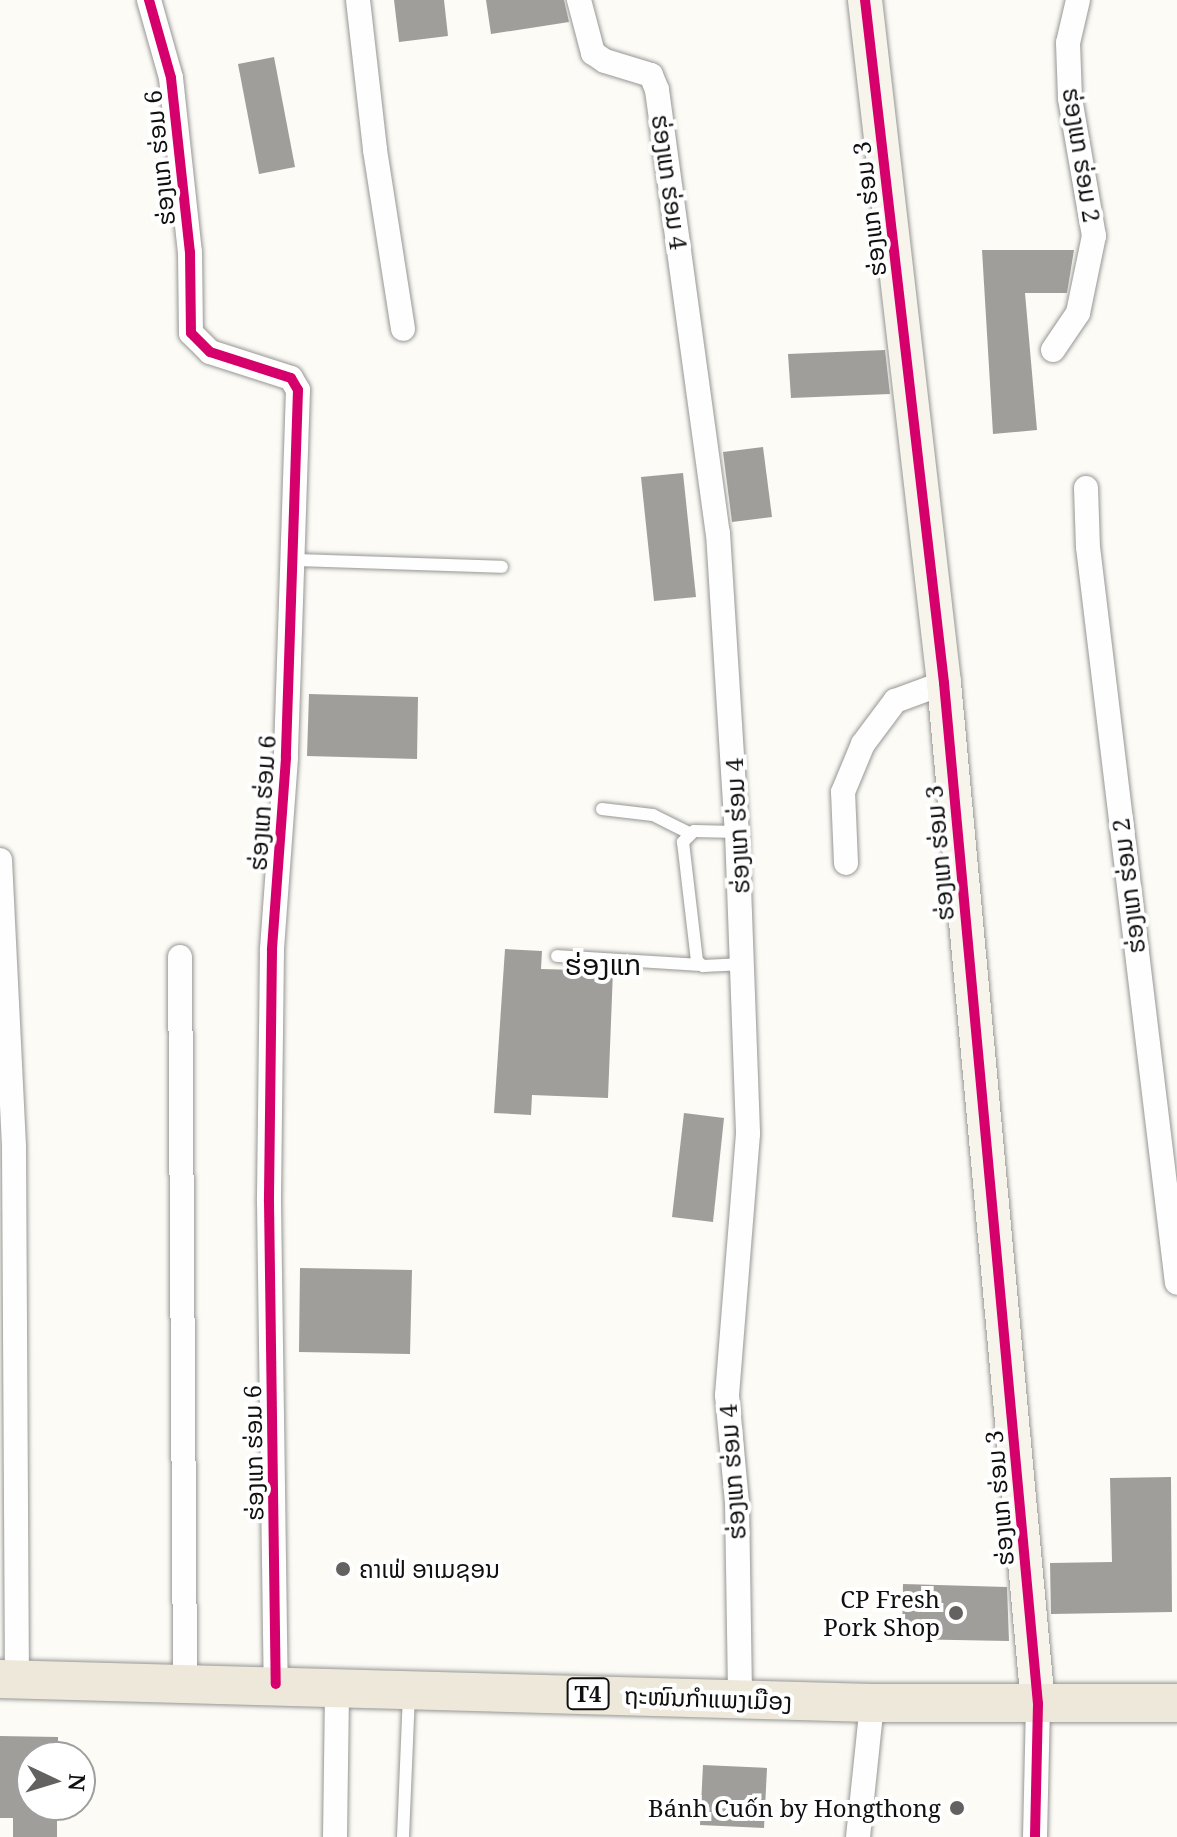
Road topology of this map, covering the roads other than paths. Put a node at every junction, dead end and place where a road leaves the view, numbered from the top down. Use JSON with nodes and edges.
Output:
{"nodes":[{"id":1,"x":149,"y":0,"type":"edge"},
{"id":2,"x":358,"y":0,"type":"edge"},
{"id":3,"x":579,"y":0,"type":"edge"},
{"id":4,"x":865,"y":0,"type":"edge"},
{"id":5,"x":1078,"y":0,"type":"edge"},
{"id":6,"x":403,"y":329,"type":"dead end"},
{"id":7,"x":1053,"y":350,"type":"dead end"},
{"id":8,"x":1086,"y":488,"type":"dead end"},
{"id":9,"x":295,"y":560,"type":"junction"},
{"id":10,"x":502,"y":567,"type":"dead end"},
{"id":11,"x":944,"y":683,"type":"junction"},
{"id":12,"x":602,"y":809,"type":"dead end"},
{"id":13,"x":737,"y":832,"type":"junction"},
{"id":14,"x":689,"y":833,"type":"junction"},
{"id":15,"x":0,"y":860,"type":"edge"},
{"id":16,"x":846,"y":863,"type":"dead end"},
{"id":17,"x":557,"y":956,"type":"dead end"},
{"id":18,"x":180,"y":957,"type":"dead end"},
{"id":19,"x":744,"y":964,"type":"junction"},
{"id":20,"x":699,"y":965,"type":"junction"},
{"id":21,"x":4,"y":999,"type":"edge"},
{"id":22,"x":7,"y":1146,"type":"edge"},
{"id":23,"x":1177,"y":1283,"type":"edge"},
{"id":24,"x":6,"y":1410,"type":"edge"},
{"id":25,"x":8,"y":1679,"type":"edge"},
{"id":26,"x":185,"y":1680,"type":"junction"},
{"id":27,"x":276,"y":1684,"type":"junction"},
{"id":28,"x":337,"y":1686,"type":"junction"},
{"id":29,"x":410,"y":1688,"type":"junction"},
{"id":30,"x":740,"y":1700,"type":"junction"},
{"id":31,"x":872,"y":1703,"type":"junction"},
{"id":32,"x":1177,"y":1703,"type":"edge"},
{"id":33,"x":1038,"y":1704,"type":"junction"},
{"id":34,"x":335,"y":1837,"type":"edge"},
{"id":35,"x":403,"y":1837,"type":"edge"},
{"id":36,"x":858,"y":1837,"type":"edge"},
{"id":37,"x":1035,"y":1837,"type":"edge"}],
"edges":[{"from":1,"to":9,"type":"street","name":"ຮ່ອງແກ ຮ່ອມ 6"},
{"from":2,"to":6,"type":"street"},
{"from":3,"to":13,"type":"street","name":"ຮ່ອງແກ ຮ່ອມ 4"},
{"from":4,"to":11,"type":"street","name":"ຮ່ອງແກ ຮ່ອມ 3"},
{"from":5,"to":7,"type":"street","name":"ຮ່ອງແກ ຮ່ອມ 2"},
{"from":8,"to":23,"type":"street","name":"ຮ່ອງແກ ຮ່ອມ 2"},
{"from":9,"to":10,"type":"lane"},
{"from":9,"to":27,"type":"street","name":"ຮ່ອງແກ ຮ່ອມ 6"},
{"from":11,"to":16,"type":"street"},
{"from":11,"to":33,"type":"street","name":"ຮ່ອງແກ ຮ່ອມ 3"},
{"from":12,"to":14,"type":"lane"},
{"from":13,"to":14,"type":"lane"},
{"from":13,"to":19,"type":"street","name":"ຮ່ອງແກ ຮ່ອມ 4"},
{"from":14,"to":20,"type":"lane"},
{"from":15,"to":21,"type":"street"},
{"from":17,"to":20,"type":"lane"},
{"from":18,"to":26,"type":"street"},
{"from":19,"to":20,"type":"lane"},
{"from":19,"to":30,"type":"street","name":"ຮ່ອງແກ ຮ່ອມ 4"},
{"from":21,"to":22,"type":"street"},
{"from":22,"to":24,"type":"street"},
{"from":24,"to":25,"type":"street"},
{"from":25,"to":26,"type":"main road","name":"ຖະໜົນກຳແພງເມືອງ","number":"T4"},
{"from":26,"to":27,"type":"main road","name":"ຖະໜົນກຳແພງເມືອງ","number":"T4"},
{"from":27,"to":28,"type":"main road","name":"ຖະໜົນກຳແພງເມືອງ","number":"T4"},
{"from":28,"to":29,"type":"main road","name":"ຖະໜົນກຳແພງເມືອງ","number":"T4"},
{"from":28,"to":34,"type":"street"},
{"from":29,"to":30,"type":"main road","name":"ຖະໜົນກຳແພງເມືອງ","number":"T4"},
{"from":29,"to":35,"type":"lane"},
{"from":30,"to":31,"type":"main road","name":"ຖະໜົນກຳແພງເມືອງ","number":"T4"},
{"from":31,"to":33,"type":"main road","name":"ຖະໜົນກຳແພງເມືອງ","number":"T4"},
{"from":31,"to":36,"type":"street"},
{"from":32,"to":33,"type":"main road","name":"ຖະໜົນກຳແພງເມືອງ","number":"T4"},
{"from":33,"to":37,"type":"street"}]}
